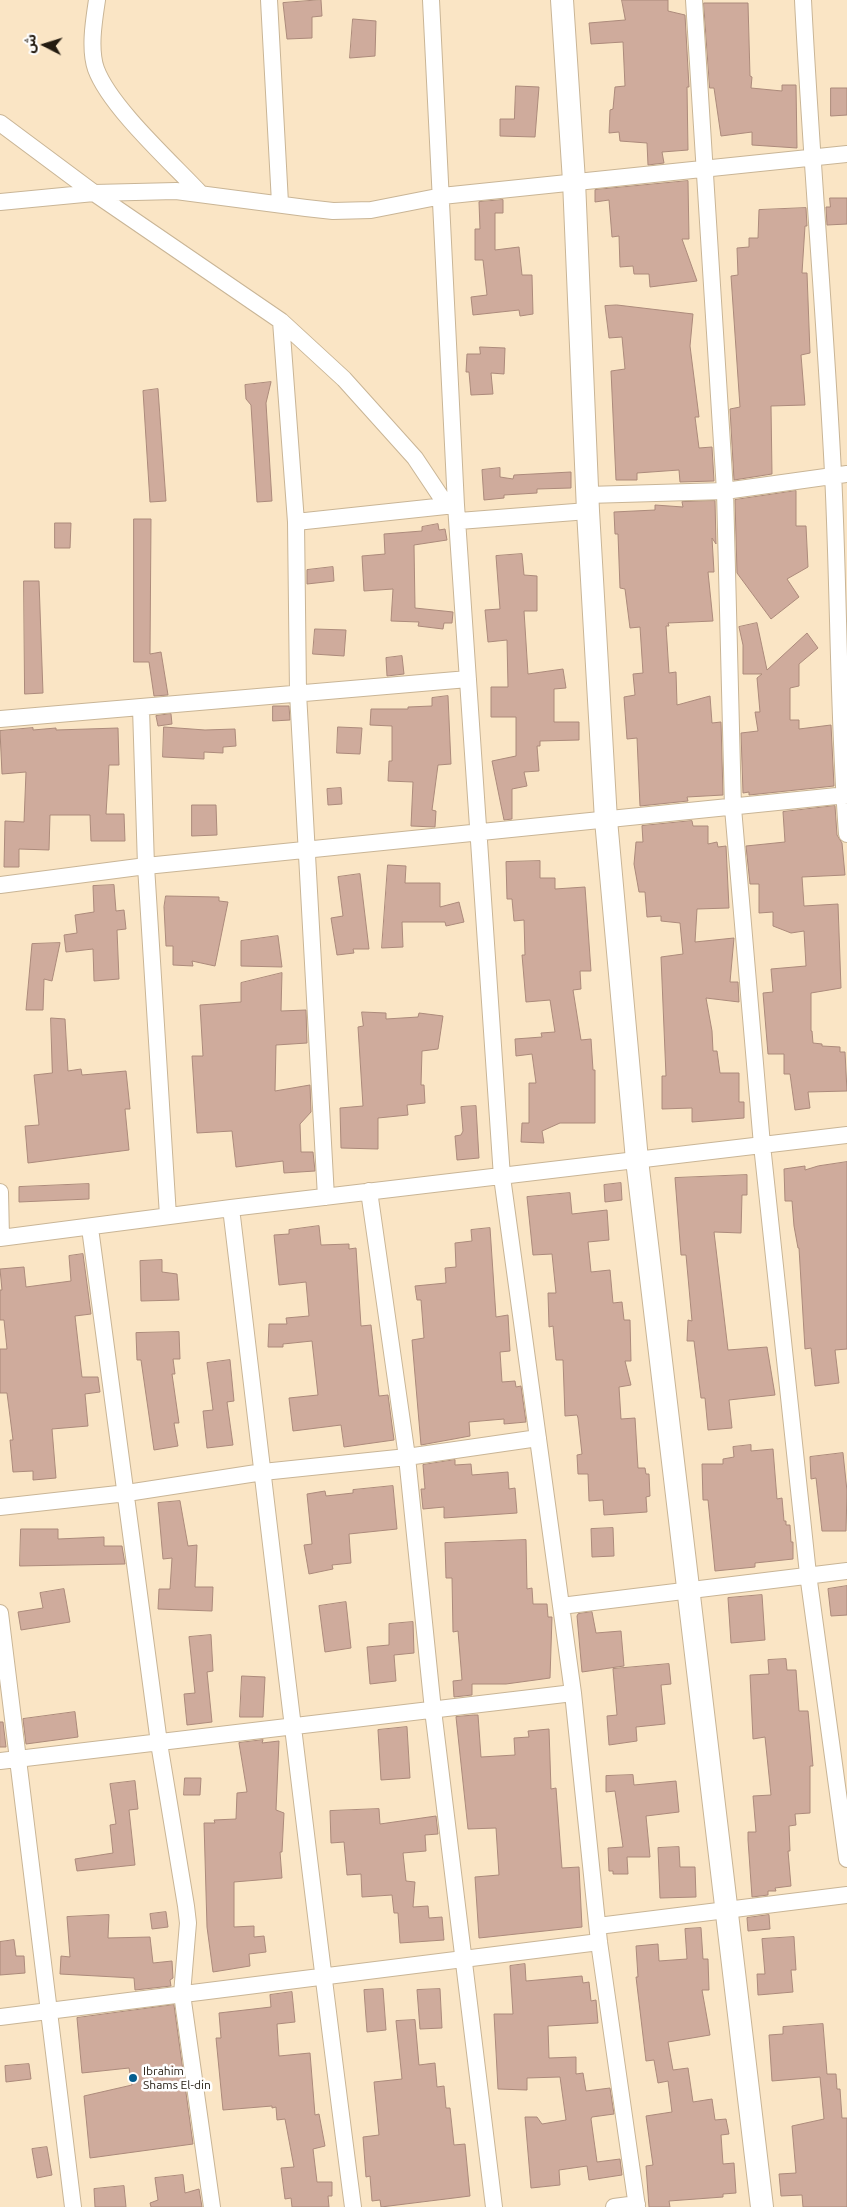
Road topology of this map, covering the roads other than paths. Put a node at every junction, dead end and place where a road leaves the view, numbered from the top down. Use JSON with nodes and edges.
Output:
{"nodes":[{"id":1,"x":97,"y":0,"type":"edge"},
{"id":2,"x":269,"y":0,"type":"edge"},
{"id":3,"x":431,"y":0,"type":"edge"},
{"id":4,"x":562,"y":0,"type":"edge"},
{"id":5,"x":694,"y":0,"type":"edge"},
{"id":6,"x":803,"y":0,"type":"edge"},
{"id":7,"x":0,"y":123,"type":"edge"},
{"id":8,"x":847,"y":154,"type":"edge"},
{"id":9,"x":811,"y":159,"type":"junction"},
{"id":10,"x":704,"y":168,"type":"junction"},
{"id":11,"x":574,"y":181,"type":"junction"},
{"id":12,"x":94,"y":193,"type":"junction"},
{"id":13,"x":200,"y":193,"type":"junction"},
{"id":14,"x":442,"y":196,"type":"junction"},
{"id":15,"x":0,"y":202,"type":"edge"},
{"id":16,"x":280,"y":203,"type":"junction"},
{"id":17,"x":281,"y":321,"type":"junction"},
{"id":18,"x":840,"y":475,"type":"edge"},
{"id":19,"x":725,"y":491,"type":"junction"},
{"id":20,"x":587,"y":503,"type":"junction"},
{"id":21,"x":454,"y":511,"type":"junction"},
{"id":22,"x":296,"y":522,"type":"junction"},
{"id":23,"x":468,"y":679,"type":"junction"},
{"id":24,"x":298,"y":694,"type":"junction"},
{"id":25,"x":141,"y":708,"type":"junction"},
{"id":26,"x":0,"y":719,"type":"edge"},
{"id":27,"x":846,"y":795,"type":"edge"},
{"id":28,"x":733,"y":808,"type":"junction"},
{"id":29,"x":606,"y":820,"type":"junction"},
{"id":30,"x":480,"y":834,"type":"junction"},
{"id":31,"x":847,"y":834,"type":"edge"},
{"id":32,"x":306,"y":850,"type":"junction"},
{"id":33,"x":146,"y":866,"type":"junction"},
{"id":34,"x":0,"y":884,"type":"edge"},
{"id":35,"x":847,"y":1135,"type":"edge"},
{"id":36,"x":762,"y":1145,"type":"junction"},
{"id":37,"x":637,"y":1160,"type":"junction"},
{"id":38,"x":502,"y":1177,"type":"junction"},
{"id":39,"x":0,"y":1192,"type":"edge"},
{"id":40,"x":369,"y":1192,"type":"junction"},
{"id":41,"x":326,"y":1196,"type":"junction"},
{"id":42,"x":231,"y":1208,"type":"junction"},
{"id":43,"x":168,"y":1216,"type":"junction"},
{"id":44,"x":90,"y":1228,"type":"junction"},
{"id":45,"x":1,"y":1238,"type":"edge"},
{"id":46,"x":538,"y":1438,"type":"junction"},
{"id":47,"x":407,"y":1456,"type":"junction"},
{"id":48,"x":263,"y":1472,"type":"junction"},
{"id":49,"x":126,"y":1492,"type":"junction"},
{"id":50,"x":0,"y":1507,"type":"edge"},
{"id":51,"x":847,"y":1570,"type":"edge"},
{"id":52,"x":808,"y":1574,"type":"junction"},
{"id":53,"x":688,"y":1588,"type":"junction"},
{"id":54,"x":561,"y":1606,"type":"junction"},
{"id":55,"x":0,"y":1613,"type":"edge"},
{"id":56,"x":573,"y":1693,"type":"junction"},
{"id":57,"x":433,"y":1710,"type":"junction"},
{"id":58,"x":294,"y":1727,"type":"junction"},
{"id":59,"x":159,"y":1743,"type":"junction"},
{"id":60,"x":17,"y":1759,"type":"junction"},
{"id":61,"x":0,"y":1761,"type":"edge"},
{"id":62,"x":847,"y":1859,"type":"edge"},
{"id":63,"x":847,"y":1895,"type":"edge"},
{"id":64,"x":726,"y":1910,"type":"junction"},
{"id":65,"x":599,"y":1934,"type":"junction"},
{"id":66,"x":464,"y":1958,"type":"junction"},
{"id":67,"x":322,"y":1977,"type":"junction"},
{"id":68,"x":182,"y":1994,"type":"junction"},
{"id":69,"x":49,"y":2011,"type":"junction"},
{"id":70,"x":0,"y":2017,"type":"edge"},
{"id":71,"x":637,"y":2206,"type":"edge"},
{"id":72,"x":73,"y":2207,"type":"edge"},
{"id":73,"x":212,"y":2207,"type":"edge"},
{"id":74,"x":353,"y":2207,"type":"edge"},
{"id":75,"x":494,"y":2207,"type":"edge"},
{"id":76,"x":614,"y":2207,"type":"edge"},
{"id":77,"x":762,"y":2207,"type":"edge"}],
"edges":[{"from":1,"to":13,"type":"street"},
{"from":2,"to":16,"type":"street"},
{"from":3,"to":14,"type":"street"},
{"from":4,"to":11,"type":"street"},
{"from":5,"to":10,"type":"street"},
{"from":6,"to":9,"type":"street"},
{"from":7,"to":12,"type":"street"},
{"from":8,"to":9,"type":"street"},
{"from":9,"to":10,"type":"street"},
{"from":9,"to":18,"type":"street"},
{"from":10,"to":11,"type":"street"},
{"from":10,"to":19,"type":"street"},
{"from":11,"to":14,"type":"street"},
{"from":11,"to":20,"type":"street"},
{"from":12,"to":13,"type":"street"},
{"from":12,"to":15,"type":"street"},
{"from":12,"to":17,"type":"street"},
{"from":13,"to":16,"type":"street"},
{"from":14,"to":16,"type":"street"},
{"from":14,"to":21,"type":"street"},
{"from":17,"to":21,"type":"street"},
{"from":17,"to":22,"type":"street"},
{"from":18,"to":19,"type":"street"},
{"from":18,"to":27,"type":"street"},
{"from":19,"to":20,"type":"street"},
{"from":19,"to":28,"type":"street"},
{"from":20,"to":21,"type":"street"},
{"from":20,"to":29,"type":"street"},
{"from":21,"to":22,"type":"street"},
{"from":21,"to":23,"type":"street"},
{"from":22,"to":24,"type":"street"},
{"from":23,"to":24,"type":"street"},
{"from":23,"to":30,"type":"street"},
{"from":24,"to":25,"type":"street"},
{"from":24,"to":32,"type":"street"},
{"from":25,"to":26,"type":"street"},
{"from":25,"to":33,"type":"street"},
{"from":27,"to":28,"type":"street"},
{"from":27,"to":31,"type":"street"},
{"from":28,"to":29,"type":"street"},
{"from":28,"to":36,"type":"street"},
{"from":29,"to":30,"type":"street"},
{"from":29,"to":37,"type":"street"},
{"from":30,"to":32,"type":"street"},
{"from":30,"to":38,"type":"street"},
{"from":32,"to":33,"type":"street"},
{"from":32,"to":41,"type":"street"},
{"from":33,"to":34,"type":"street"},
{"from":33,"to":43,"type":"street"},
{"from":35,"to":36,"type":"street"},
{"from":36,"to":37,"type":"street"},
{"from":36,"to":52,"type":"street"},
{"from":37,"to":38,"type":"street"},
{"from":37,"to":53,"type":"street"},
{"from":38,"to":40,"type":"street"},
{"from":38,"to":46,"type":"street"},
{"from":39,"to":45,"type":"street"},
{"from":40,"to":41,"type":"street"},
{"from":40,"to":47,"type":"street"},
{"from":41,"to":42,"type":"street"},
{"from":42,"to":43,"type":"street"},
{"from":42,"to":48,"type":"street"},
{"from":43,"to":44,"type":"street"},
{"from":44,"to":45,"type":"street"},
{"from":44,"to":49,"type":"street"},
{"from":46,"to":47,"type":"street"},
{"from":46,"to":54,"type":"street"},
{"from":47,"to":48,"type":"street"},
{"from":47,"to":57,"type":"street"},
{"from":48,"to":49,"type":"street"},
{"from":48,"to":58,"type":"street"},
{"from":49,"to":50,"type":"street"},
{"from":49,"to":59,"type":"street"},
{"from":51,"to":52,"type":"street"},
{"from":52,"to":53,"type":"street"},
{"from":52,"to":62,"type":"street"},
{"from":53,"to":54,"type":"street"},
{"from":53,"to":64,"type":"street"},
{"from":54,"to":56,"type":"street"},
{"from":55,"to":60,"type":"street"},
{"from":56,"to":57,"type":"street"},
{"from":56,"to":65,"type":"street"},
{"from":57,"to":58,"type":"street"},
{"from":57,"to":66,"type":"street"},
{"from":58,"to":59,"type":"street"},
{"from":58,"to":67,"type":"street"},
{"from":59,"to":60,"type":"street"},
{"from":59,"to":68,"type":"street"},
{"from":60,"to":61,"type":"street"},
{"from":60,"to":69,"type":"street"},
{"from":63,"to":64,"type":"street"},
{"from":64,"to":65,"type":"street"},
{"from":64,"to":77,"type":"street"},
{"from":65,"to":66,"type":"street"},
{"from":65,"to":71,"type":"street"},
{"from":66,"to":67,"type":"street"},
{"from":66,"to":75,"type":"street"},
{"from":67,"to":68,"type":"street"},
{"from":67,"to":74,"type":"street"},
{"from":68,"to":69,"type":"street"},
{"from":68,"to":73,"type":"street"},
{"from":69,"to":70,"type":"street"},
{"from":69,"to":72,"type":"street"},
{"from":71,"to":76,"type":"street"}]}
